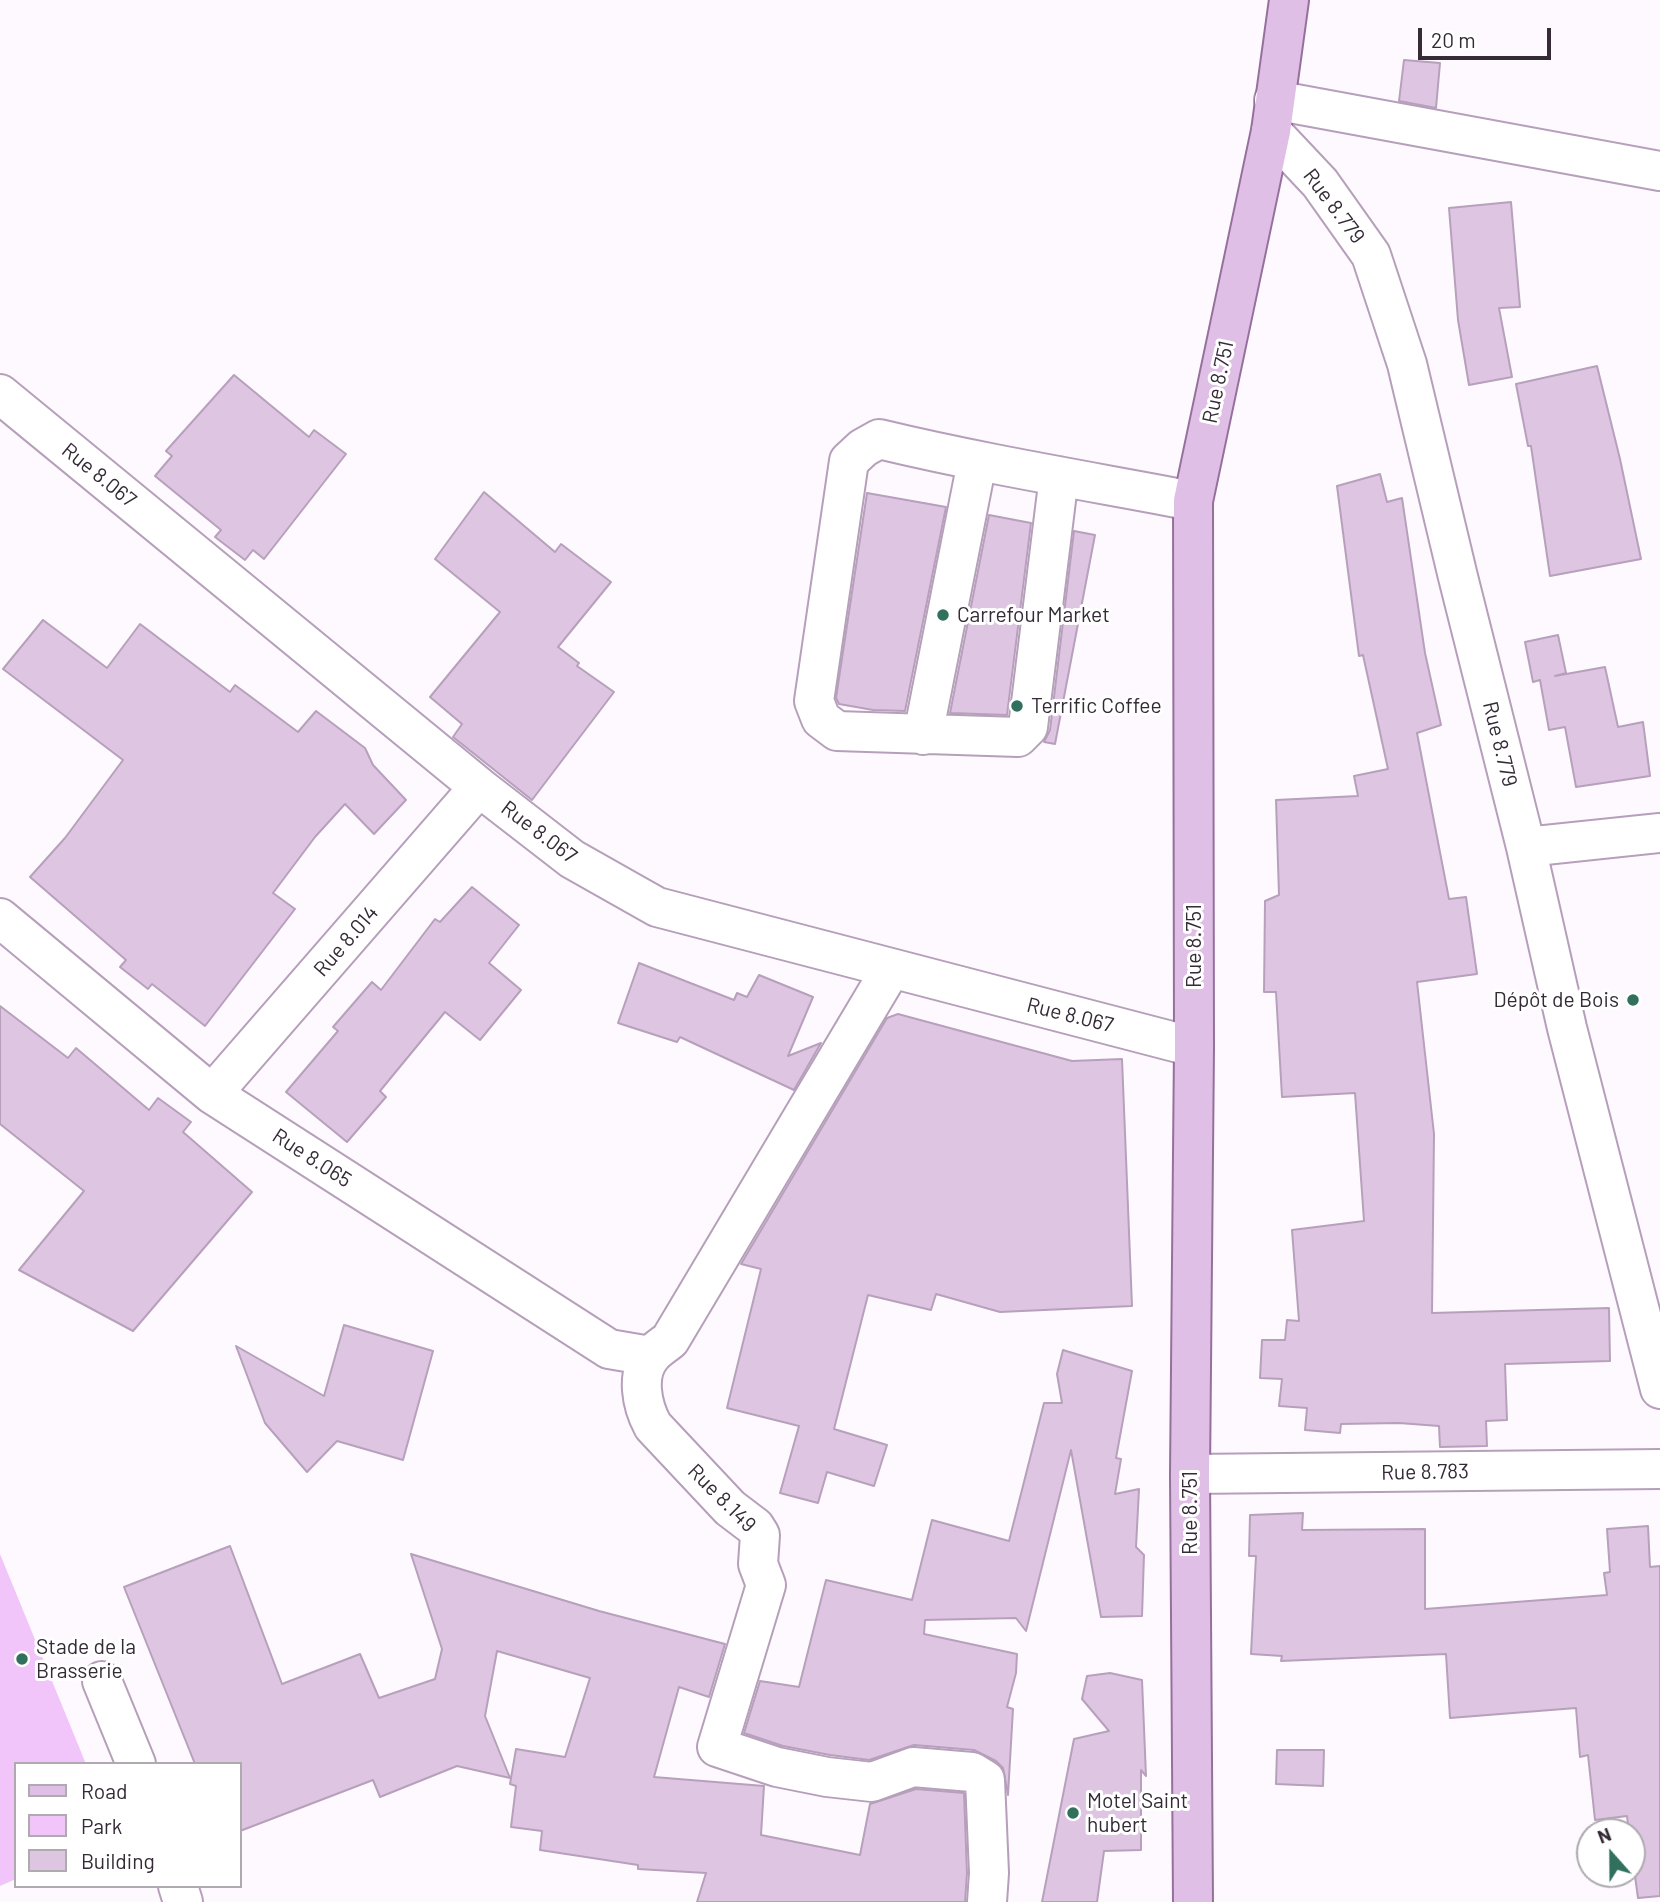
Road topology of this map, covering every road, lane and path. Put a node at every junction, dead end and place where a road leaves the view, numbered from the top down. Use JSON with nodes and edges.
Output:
{"nodes":[{"id":1,"x":1289,"y":0,"type":"edge"},
{"id":2,"x":1273,"y":116,"type":"junction"},
{"id":3,"x":1660,"y":171,"type":"edge"},
{"id":4,"x":0,"y":394,"type":"edge"},
{"id":5,"x":977,"y":462,"type":"junction"},
{"id":6,"x":1059,"y":476,"type":"junction"},
{"id":7,"x":1193,"y":501,"type":"junction"},
{"id":8,"x":923,"y":735,"type":"junction"},
{"id":9,"x":479,"y":788,"type":"junction"},
{"id":10,"x":1660,"y":833,"type":"edge"},
{"id":11,"x":1526,"y":847,"type":"junction"},
{"id":12,"x":0,"y":918,"type":"edge"},
{"id":13,"x":891,"y":969,"type":"junction"},
{"id":14,"x":1194,"y":1046,"type":"junction"},
{"id":15,"x":212,"y":1094,"type":"junction"},
{"id":16,"x":650,"y":1356,"type":"junction"},
{"id":17,"x":1660,"y":1389,"type":"edge"},
{"id":18,"x":1660,"y":1469,"type":"edge"},
{"id":19,"x":1190,"y":1474,"type":"junction"},
{"id":20,"x":102,"y":1681,"type":"dead end"},
{"id":21,"x":135,"y":1762,"type":"edge"},
{"id":22,"x":987,"y":1902,"type":"edge"},
{"id":23,"x":1193,"y":1902,"type":"edge"}],
"edges":[{"from":1,"to":2,"type":"main road","name":"Rue 8.751"},
{"from":2,"to":3,"type":"street"},
{"from":2,"to":7,"type":"main road","name":"Rue 8.751"},
{"from":2,"to":11,"type":"street","name":"Rue 8.779"},
{"from":4,"to":9,"type":"street","name":"Rue 8.067"},
{"from":5,"to":6,"type":"street"},
{"from":5,"to":8,"type":"street"},
{"from":5,"to":8,"type":"street"},
{"from":6,"to":7,"type":"street"},
{"from":6,"to":8,"type":"street"},
{"from":7,"to":14,"type":"main road","name":"Rue 8.751"},
{"from":9,"to":13,"type":"street","name":"Rue 8.067"},
{"from":9,"to":15,"type":"street","name":"Rue 8.014"},
{"from":10,"to":11,"type":"street"},
{"from":11,"to":17,"type":"street","name":"Rue 8.779"},
{"from":12,"to":15,"type":"street","name":"Rue 8.065"},
{"from":13,"to":14,"type":"street","name":"Rue 8.067"},
{"from":13,"to":16,"type":"street"},
{"from":14,"to":19,"type":"main road","name":"Rue 8.751"},
{"from":15,"to":16,"type":"street","name":"Rue 8.065"},
{"from":16,"to":22,"type":"street","name":"Rue 8.149"},
{"from":18,"to":19,"type":"street","name":"Rue 8.783"},
{"from":19,"to":23,"type":"main road","name":"Rue 8.751"},
{"from":20,"to":21,"type":"street"}]}
